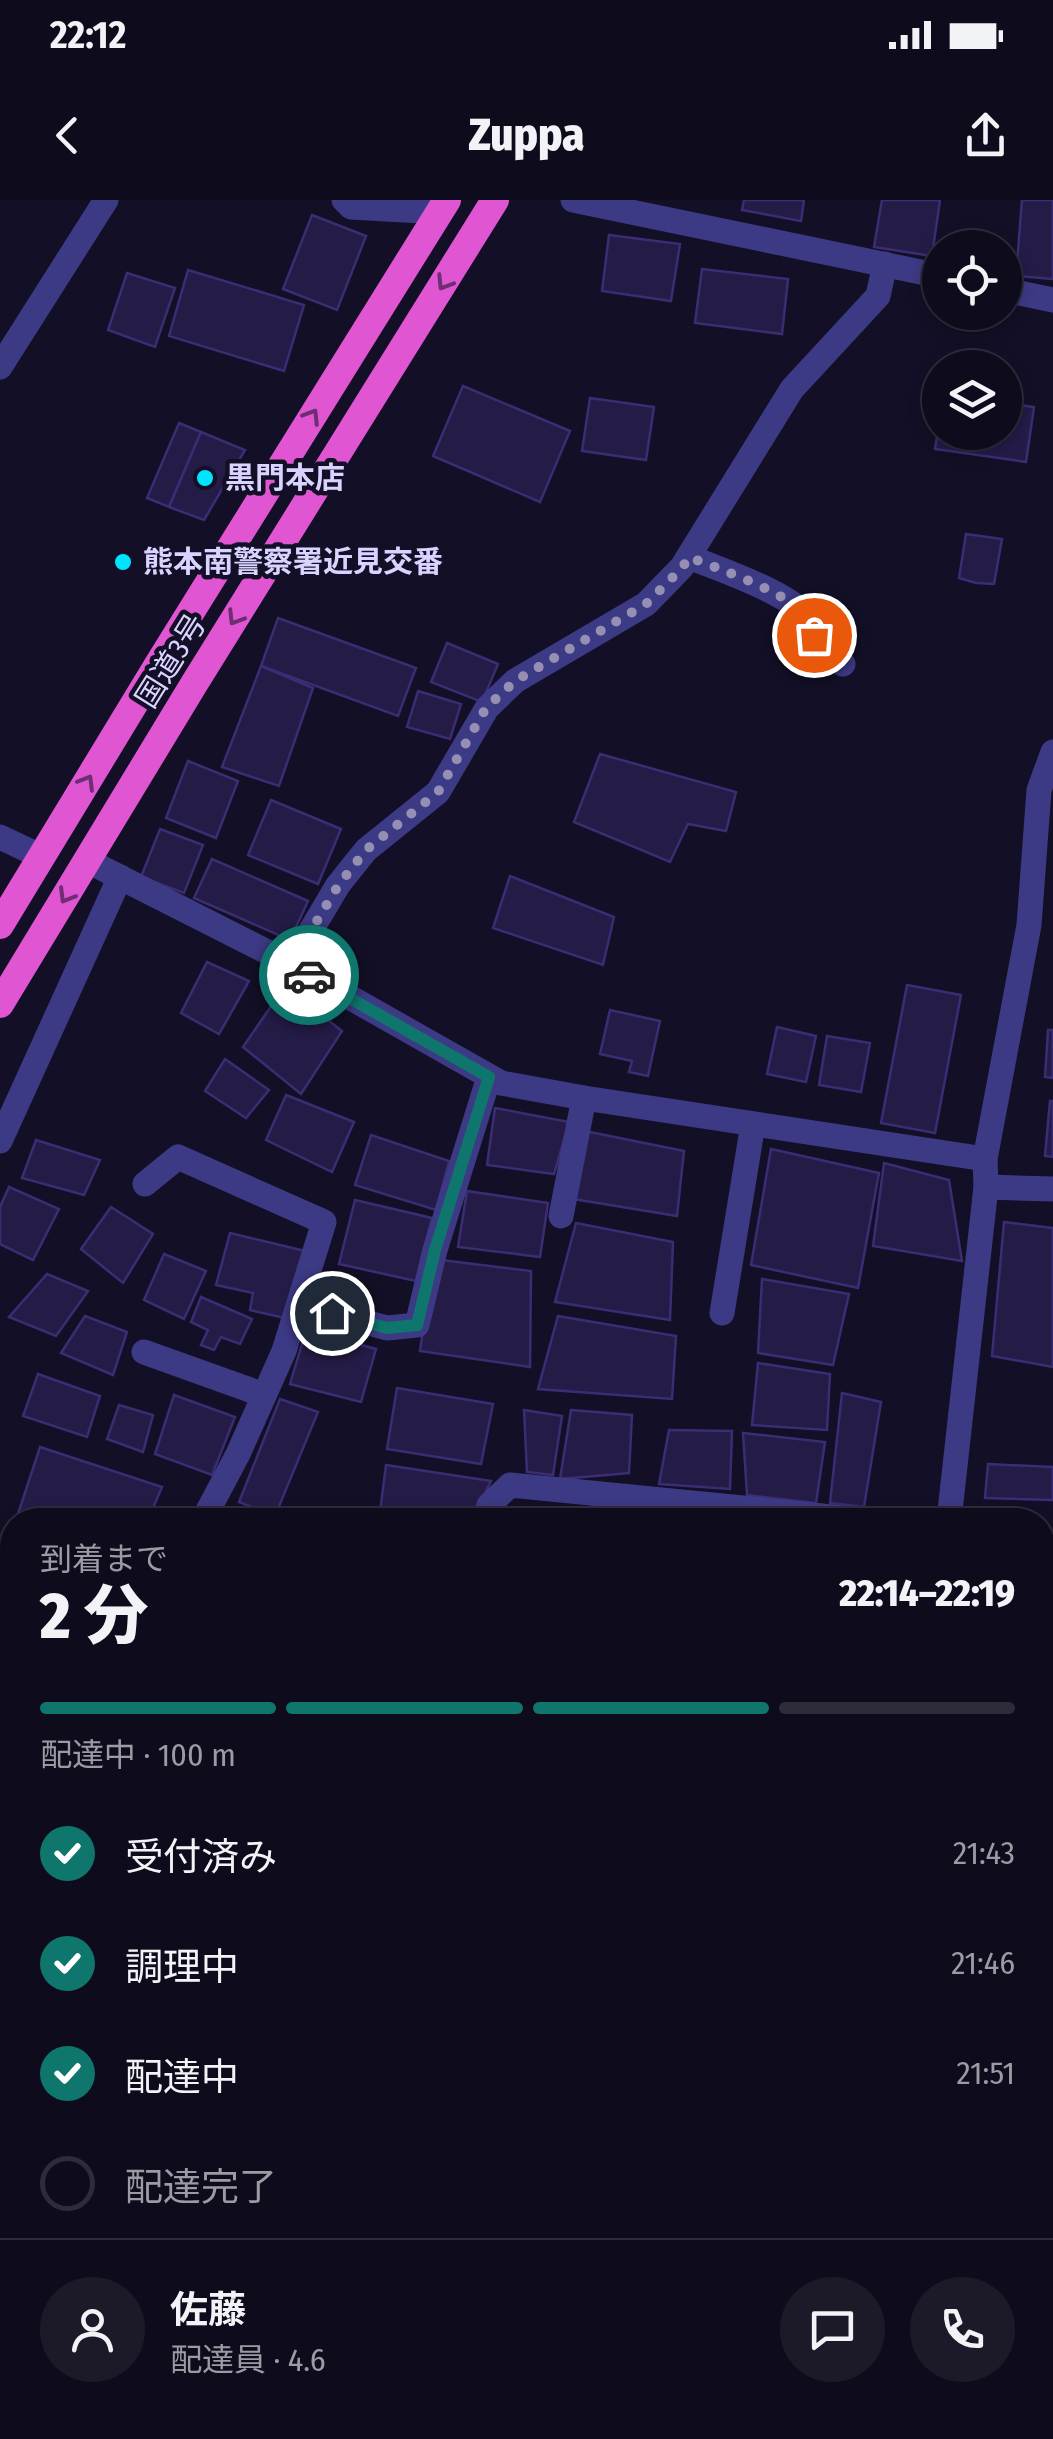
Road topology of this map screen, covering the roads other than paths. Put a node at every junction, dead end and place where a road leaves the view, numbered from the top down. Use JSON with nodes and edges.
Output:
{"nodes":[{"id":1,"x":106,"y":200,"type":"edge"},
{"id":2,"x":344,"y":200,"type":"edge"},
{"id":3,"x":495,"y":200,"type":"edge"},
{"id":4,"x":573,"y":200,"type":"edge"},
{"id":5,"x":443,"y":206,"type":"edge"},
{"id":6,"x":885,"y":264,"type":"junction"},
{"id":7,"x":922,"y":272,"type":"edge"},
{"id":8,"x":1022,"y":294,"type":"edge"},
{"id":9,"x":1053,"y":300,"type":"edge"},
{"id":10,"x":0,"y":367,"type":"edge"},
{"id":11,"x":689,"y":557,"type":"junction"},
{"id":12,"x":843,"y":664,"type":"dead end"},
{"id":13,"x":1053,"y":752,"type":"edge"},
{"id":14,"x":0,"y":838,"type":"edge"},
{"id":15,"x":42,"y":857,"type":"junction"},
{"id":16,"x":88,"y":860,"type":"junction"},
{"id":17,"x":120,"y":877,"type":"junction"},
{"id":18,"x":1042,"y":916,"type":"edge"},
{"id":19,"x":0,"y":926,"type":"edge"},
{"id":20,"x":291,"y":964,"type":"junction"},
{"id":21,"x":0,"y":1004,"type":"edge"},
{"id":22,"x":489,"y":1077,"type":"junction"},
{"id":23,"x":584,"y":1098,"type":"junction"},
{"id":24,"x":753,"y":1124,"type":"junction"},
{"id":25,"x":0,"y":1140,"type":"edge"},
{"id":26,"x":984,"y":1159,"type":"junction"},
{"id":27,"x":145,"y":1184,"type":"dead end"},
{"id":28,"x":986,"y":1187,"type":"junction"},
{"id":29,"x":1053,"y":1189,"type":"edge"},
{"id":30,"x":562,"y":1216,"type":"dead end"},
{"id":31,"x":332,"y":1313,"type":"dead end"},
{"id":32,"x":722,"y":1313,"type":"dead end"},
{"id":33,"x":144,"y":1352,"type":"dead end"},
{"id":34,"x":264,"y":1396,"type":"junction"},
{"id":35,"x":209,"y":1508,"type":"edge"},
{"id":36,"x":488,"y":1508,"type":"edge"},
{"id":37,"x":742,"y":1508,"type":"edge"},
{"id":38,"x":951,"y":1508,"type":"edge"}],
"edges":[{"from":1,"to":10,"type":"street"},
{"from":2,"to":5,"type":"street"},
{"from":3,"to":16,"type":"highway","name":"国道3号","one_way":true},
{"from":4,"to":6,"type":"street"},
{"from":15,"to":5,"type":"highway","name":"国道3号","one_way":true},
{"from":6,"to":7,"type":"street"},
{"from":6,"to":11,"type":"street"},
{"from":8,"to":9,"type":"street"},
{"from":11,"to":12,"type":"street"},
{"from":11,"to":20,"type":"street"},
{"from":13,"to":18,"type":"street"},
{"from":14,"to":15,"type":"street"},
{"from":15,"to":19,"type":"highway","name":"国道3号"},
{"from":16,"to":17,"type":"street"},
{"from":16,"to":21,"type":"highway","name":"国道3号","one_way":true},
{"from":17,"to":20,"type":"street"},
{"from":17,"to":25,"type":"street"},
{"from":18,"to":26,"type":"street"},
{"from":20,"to":22,"type":"street"},
{"from":22,"to":23,"type":"street"},
{"from":22,"to":31,"type":"street"},
{"from":23,"to":24,"type":"street"},
{"from":23,"to":30,"type":"street"},
{"from":24,"to":26,"type":"street"},
{"from":24,"to":32,"type":"street"},
{"from":26,"to":28,"type":"street"},
{"from":27,"to":34,"type":"street"},
{"from":28,"to":29,"type":"street"},
{"from":28,"to":38,"type":"street"},
{"from":33,"to":34,"type":"street"},
{"from":34,"to":35,"type":"street"},
{"from":36,"to":37,"type":"street"}]}
